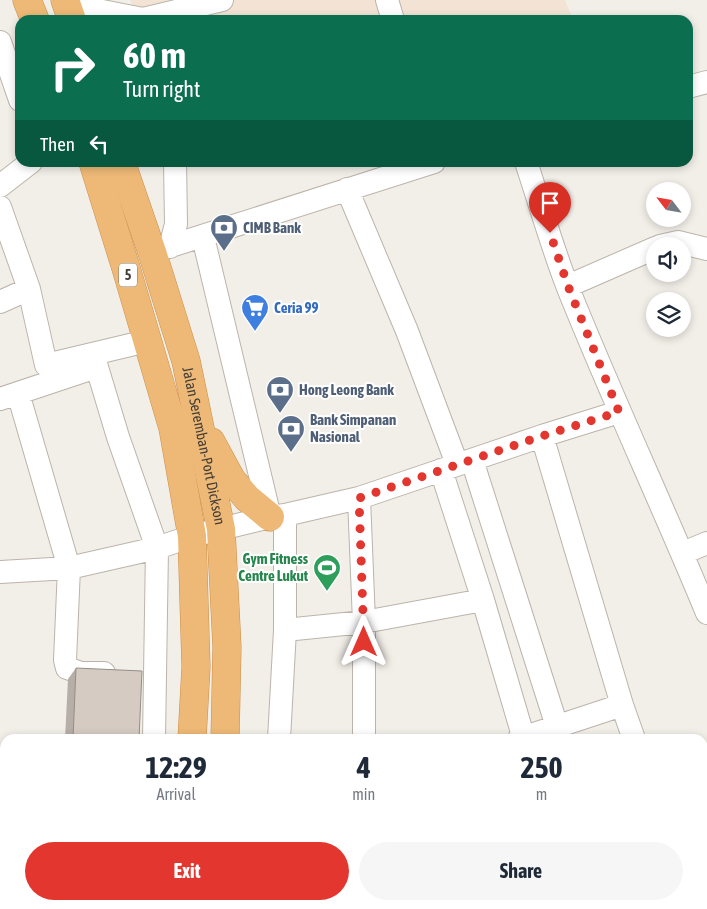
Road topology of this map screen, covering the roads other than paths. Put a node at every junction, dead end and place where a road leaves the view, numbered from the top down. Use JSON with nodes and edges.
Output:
{"nodes":[{"id":1,"x":27,"y":0,"type":"edge"},
{"id":2,"x":65,"y":0,"type":"edge"},
{"id":3,"x":78,"y":0,"type":"edge"},
{"id":4,"x":222,"y":0,"type":"edge"},
{"id":5,"x":387,"y":0,"type":"edge"},
{"id":6,"x":33,"y":15,"type":"edge"},
{"id":7,"x":70,"y":15,"type":"edge"},
{"id":8,"x":141,"y":15,"type":"edge"},
{"id":9,"x":392,"y":15,"type":"edge"},
{"id":10,"x":0,"y":42,"type":"edge"},
{"id":11,"x":707,"y":82,"type":"edge"},
{"id":12,"x":15,"y":86,"type":"edge"},
{"id":13,"x":693,"y":86,"type":"edge"},
{"id":14,"x":15,"y":164,"type":"edge"},
{"id":15,"x":25,"y":167,"type":"edge"},
{"id":16,"x":95,"y":167,"type":"edge"},
{"id":17,"x":123,"y":167,"type":"edge"},
{"id":18,"x":175,"y":167,"type":"edge"},
{"id":19,"x":418,"y":167,"type":"edge"},
{"id":20,"x":528,"y":167,"type":"edge"},
{"id":21,"x":0,"y":168,"type":"edge"},
{"id":22,"x":0,"y":186,"type":"edge"},
{"id":23,"x":347,"y":190,"type":"junction"},
{"id":24,"x":0,"y":206,"type":"edge"},
{"id":25,"x":202,"y":237,"type":"junction"},
{"id":26,"x":691,"y":245,"type":"edge"},
{"id":27,"x":707,"y":249,"type":"edge"},
{"id":28,"x":161,"y":250,"type":"junction"},
{"id":29,"x":646,"y":252,"type":"edge"},
{"id":30,"x":568,"y":286,"type":"junction"},
{"id":31,"x":29,"y":289,"type":"junction"},
{"id":32,"x":0,"y":302,"type":"edge"},
{"id":33,"x":147,"y":341,"type":"junction"},
{"id":34,"x":95,"y":361,"type":"junction"},
{"id":35,"x":9,"y":396,"type":"edge"},
{"id":36,"x":619,"y":412,"type":"junction"},
{"id":37,"x":200,"y":421,"type":"junction"},
{"id":38,"x":542,"y":436,"type":"junction"},
{"id":39,"x":457,"y":465,"type":"junction"},
{"id":40,"x":359,"y":498,"type":"junction"},
{"id":41,"x":278,"y":516,"type":"junction"},
{"id":42,"x":221,"y":529,"type":"junction"},
{"id":43,"x":192,"y":536,"type":"junction"},
{"id":44,"x":707,"y":543,"type":"edge"},
{"id":45,"x":157,"y":548,"type":"junction"},
{"id":46,"x":683,"y":554,"type":"junction"},
{"id":47,"x":69,"y":568,"type":"junction"},
{"id":48,"x":0,"y":572,"type":"edge"},
{"id":49,"x":483,"y":600,"type":"junction"},
{"id":50,"x":707,"y":613,"type":"edge"},
{"id":51,"x":364,"y":622,"type":"junction"},
{"id":52,"x":284,"y":630,"type":"junction"},
{"id":53,"x":140,"y":673,"type":"junction"},
{"id":54,"x":622,"y":705,"type":"junction"},
{"id":55,"x":559,"y":733,"type":"edge"},
{"id":56,"x":153,"y":734,"type":"edge"},
{"id":57,"x":192,"y":734,"type":"edge"},
{"id":58,"x":225,"y":734,"type":"edge"},
{"id":59,"x":279,"y":734,"type":"edge"},
{"id":60,"x":364,"y":734,"type":"edge"},
{"id":61,"x":521,"y":734,"type":"edge"},
{"id":62,"x":632,"y":734,"type":"edge"}],
"edges":[{"from":1,"to":6,"type":"highway"},
{"from":2,"to":7,"type":"highway"},
{"from":3,"to":8,"type":"street"},
{"from":4,"to":8,"type":"street"},
{"from":5,"to":9,"type":"street"},
{"from":10,"to":12,"type":"street"},
{"from":11,"to":13,"type":"street"},
{"from":14,"to":21,"type":"street"},
{"from":15,"to":22,"type":"street"},
{"from":16,"to":33,"type":"highway","name":"Jalan Seremban-Port Dickson","number":"5"},
{"from":17,"to":28,"type":"highway","name":"Jalan Seremban-Port Dickson","number":"5"},
{"from":18,"to":28,"type":"street"},
{"from":19,"to":23,"type":"street"},
{"from":20,"to":30,"type":"street"},
{"from":23,"to":25,"type":"street"},
{"from":23,"to":39,"type":"street"},
{"from":24,"to":31,"type":"street"},
{"from":25,"to":28,"type":"street"},
{"from":25,"to":41,"type":"street"},
{"from":26,"to":27,"type":"street"},
{"from":28,"to":37,"type":"highway","name":"Jalan Seremban-Port Dickson","number":"5"},
{"from":29,"to":30,"type":"street"},
{"from":30,"to":36,"type":"street"},
{"from":31,"to":32,"type":"street"},
{"from":31,"to":34,"type":"street"},
{"from":33,"to":34,"type":"street"},
{"from":33,"to":43,"type":"highway","name":"Jalan Seremban-Port Dickson","number":"5"},
{"from":34,"to":35,"type":"street"},
{"from":34,"to":45,"type":"street"},
{"from":35,"to":47,"type":"street"},
{"from":36,"to":38,"type":"street"},
{"from":36,"to":46,"type":"street"},
{"from":37,"to":41,"type":"highway"},
{"from":37,"to":42,"type":"highway","name":"Jalan Seremban-Port Dickson","number":"5"},
{"from":38,"to":39,"type":"street"},
{"from":38,"to":54,"type":"street"},
{"from":39,"to":40,"type":"street"},
{"from":39,"to":49,"type":"street"},
{"from":39,"to":55,"type":"street"},
{"from":40,"to":41,"type":"street"},
{"from":40,"to":51,"type":"street"},
{"from":41,"to":42,"type":"street"},
{"from":41,"to":52,"type":"street"},
{"from":42,"to":43,"type":"street"},
{"from":42,"to":58,"type":"highway","name":"Jalan Seremban-Port Dickson","number":"5"},
{"from":43,"to":45,"type":"street"},
{"from":43,"to":57,"type":"highway","name":"Jalan Seremban-Port Dickson","number":"5"},
{"from":44,"to":46,"type":"street"},
{"from":45,"to":47,"type":"street"},
{"from":45,"to":53,"type":"street"},
{"from":46,"to":50,"type":"street"},
{"from":47,"to":48,"type":"street"},
{"from":47,"to":53,"type":"street"},
{"from":49,"to":51,"type":"street"},
{"from":49,"to":61,"type":"street"},
{"from":51,"to":52,"type":"street"},
{"from":51,"to":60,"type":"street"},
{"from":52,"to":59,"type":"street"},
{"from":53,"to":56,"type":"street"},
{"from":54,"to":55,"type":"street"},
{"from":54,"to":62,"type":"street"}]}
